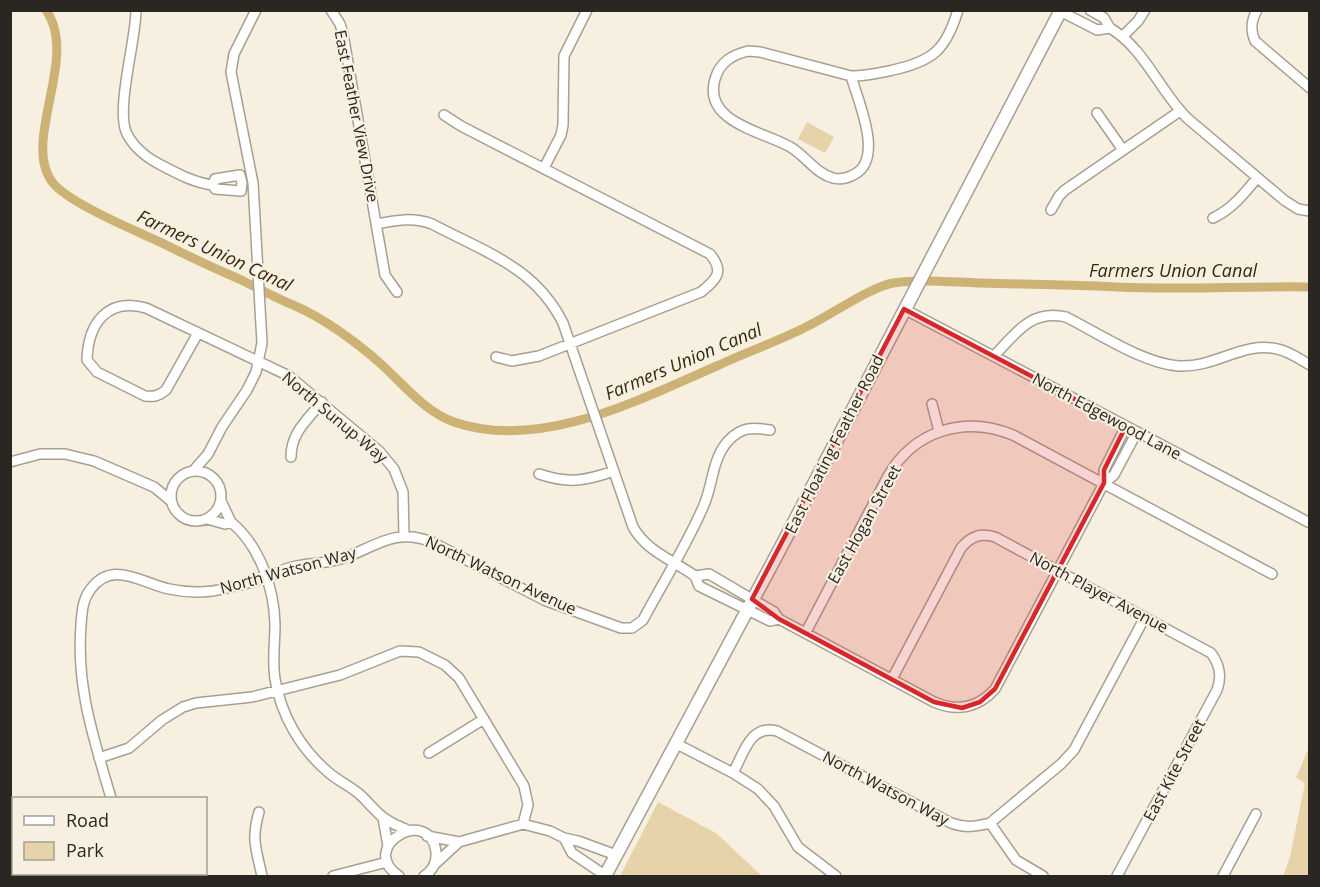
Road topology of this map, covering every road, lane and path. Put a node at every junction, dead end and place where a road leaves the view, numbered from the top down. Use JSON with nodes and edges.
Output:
{"nodes":[{"id":1,"x":136,"y":10,"type":"edge"},
{"id":2,"x":255,"y":10,"type":"edge"},
{"id":3,"x":331,"y":10,"type":"edge"},
{"id":4,"x":587,"y":10,"type":"edge"},
{"id":5,"x":958,"y":10,"type":"edge"},
{"id":6,"x":1090,"y":10,"type":"edge"},
{"id":7,"x":1145,"y":10,"type":"edge"},
{"id":8,"x":1257,"y":10,"type":"edge"},
{"id":9,"x":1060,"y":11,"type":"edge"},
{"id":10,"x":1110,"y":28,"type":"junction"},
{"id":11,"x":1123,"y":36,"type":"junction"},
{"id":12,"x":851,"y":76,"type":"junction"},
{"id":13,"x":1310,"y":88,"type":"edge"},
{"id":14,"x":1180,"y":111,"type":"junction"},
{"id":15,"x":1097,"y":113,"type":"dead end"},
{"id":16,"x":444,"y":115,"type":"dead end"},
{"id":17,"x":1123,"y":150,"type":"junction"},
{"id":18,"x":544,"y":168,"type":"junction"},
{"id":19,"x":1257,"y":178,"type":"junction"},
{"id":20,"x":253,"y":183,"type":"junction"},
{"id":21,"x":1051,"y":210,"type":"dead end"},
{"id":22,"x":1310,"y":211,"type":"edge"},
{"id":23,"x":1213,"y":218,"type":"dead end"},
{"id":24,"x":377,"y":224,"type":"junction"},
{"id":25,"x":397,"y":292,"type":"dead end"},
{"id":26,"x":906,"y":305,"type":"junction"},
{"id":27,"x":198,"y":333,"type":"junction"},
{"id":28,"x":571,"y":345,"type":"junction"},
{"id":29,"x":994,"y":356,"type":"junction"},
{"id":30,"x":496,"y":357,"type":"dead end"},
{"id":31,"x":259,"y":362,"type":"junction"},
{"id":32,"x":1310,"y":365,"type":"edge"},
{"id":33,"x":322,"y":402,"type":"junction"},
{"id":34,"x":932,"y":404,"type":"dead end"},
{"id":35,"x":1126,"y":426,"type":"junction"},
{"id":36,"x":770,"y":430,"type":"dead end"},
{"id":37,"x":939,"y":431,"type":"junction"},
{"id":38,"x":1137,"y":432,"type":"junction"},
{"id":39,"x":208,"y":454,"type":"junction"},
{"id":40,"x":291,"y":457,"type":"dead end"},
{"id":41,"x":10,"y":462,"type":"edge"},
{"id":42,"x":194,"y":470,"type":"junction"},
{"id":43,"x":614,"y":471,"type":"junction"},
{"id":44,"x":539,"y":474,"type":"dead end"},
{"id":45,"x":178,"y":477,"type":"junction"},
{"id":46,"x":215,"y":478,"type":"junction"},
{"id":47,"x":1104,"y":483,"type":"junction"},
{"id":48,"x":154,"y":486,"type":"junction"},
{"id":49,"x":171,"y":501,"type":"junction"},
{"id":50,"x":221,"y":501,"type":"junction"},
{"id":51,"x":207,"y":519,"type":"junction"},
{"id":52,"x":231,"y":522,"type":"junction"},
{"id":53,"x":1310,"y":523,"type":"edge"},
{"id":54,"x":404,"y":535,"type":"junction"},
{"id":55,"x":674,"y":562,"type":"junction"},
{"id":56,"x":1058,"y":571,"type":"junction"},
{"id":57,"x":1272,"y":574,"type":"dead end"},
{"id":58,"x":695,"y":576,"type":"junction"},
{"id":59,"x":267,"y":577,"type":"junction"},
{"id":60,"x":749,"y":605,"type":"junction"},
{"id":61,"x":1145,"y":617,"type":"junction"},
{"id":62,"x":806,"y":632,"type":"junction"},
{"id":63,"x":1217,"y":661,"type":"joint"},
{"id":64,"x":892,"y":679,"type":"junction"},
{"id":65,"x":278,"y":690,"type":"junction"},
{"id":66,"x":484,"y":719,"type":"junction"},
{"id":67,"x":675,"y":743,"type":"junction"},
{"id":68,"x":429,"y":753,"type":"dead end"},
{"id":69,"x":99,"y":758,"type":"junction"},
{"id":70,"x":733,"y":773,"type":"junction"},
{"id":71,"x":111,"y":797,"type":"edge"},
{"id":72,"x":259,"y":812,"type":"dead end"},
{"id":73,"x":1256,"y":814,"type":"dead end"},
{"id":74,"x":383,"y":818,"type":"junction"},
{"id":75,"x":990,"y":823,"type":"junction"},
{"id":76,"x":523,"y":824,"type":"junction"},
{"id":77,"x":408,"y":830,"type":"junction"},
{"id":78,"x":427,"y":836,"type":"junction"},
{"id":79,"x":564,"y":838,"type":"junction"},
{"id":80,"x":459,"y":842,"type":"junction"},
{"id":81,"x":388,"y":846,"type":"junction"},
{"id":82,"x":616,"y":855,"type":"junction"},
{"id":83,"x":387,"y":862,"type":"junction"},
{"id":84,"x":432,"y":872,"type":"edge"},
{"id":85,"x":262,"y":876,"type":"edge"},
{"id":86,"x":333,"y":876,"type":"edge"},
{"id":87,"x":398,"y":876,"type":"edge"},
{"id":88,"x":606,"y":876,"type":"edge"},
{"id":89,"x":836,"y":876,"type":"edge"},
{"id":90,"x":1043,"y":876,"type":"edge"},
{"id":91,"x":1117,"y":876,"type":"edge"},
{"id":92,"x":1223,"y":876,"type":"edge"}],
"edges":[{"from":1,"to":20,"type":"street"},
{"from":2,"to":20,"type":"street"},
{"from":3,"to":24,"type":"street","name":"East Feather View Drive"},
{"from":4,"to":18,"type":"street"},
{"from":5,"to":12,"type":"street"},
{"from":6,"to":10,"type":"street"},
{"from":7,"to":11,"type":"street"},
{"from":8,"to":13,"type":"street"},
{"from":9,"to":10,"type":"street"},
{"from":9,"to":26,"type":"main road","name":"East Floating Feather Road"},
{"from":10,"to":11,"type":"street"},
{"from":11,"to":14,"type":"street"},
{"from":12,"to":12,"type":"street"},
{"from":14,"to":17,"type":"street"},
{"from":14,"to":19,"type":"street"},
{"from":15,"to":17,"type":"street"},
{"from":16,"to":18,"type":"street"},
{"from":17,"to":21,"type":"street"},
{"from":18,"to":28,"type":"street"},
{"from":19,"to":22,"type":"street"},
{"from":19,"to":23,"type":"street"},
{"from":20,"to":31,"type":"street"},
{"from":24,"to":25,"type":"street","name":"East Feather View Drive"},
{"from":24,"to":28,"type":"street"},
{"from":26,"to":29,"type":"street","name":"North Edgewood Lane"},
{"from":26,"to":60,"type":"main road","name":"East Floating Feather Road"},
{"from":27,"to":27,"type":"street","name":"North Sunup Way"},
{"from":27,"to":31,"type":"street","name":"North Sunup Way"},
{"from":28,"to":30,"type":"street"},
{"from":28,"to":43,"type":"street"},
{"from":29,"to":32,"type":"street"},
{"from":29,"to":35,"type":"street","name":"North Edgewood Lane"},
{"from":31,"to":33,"type":"street","name":"North Sunup Way"},
{"from":31,"to":39,"type":"street"},
{"from":33,"to":40,"type":"street"},
{"from":33,"to":54,"type":"street","name":"North Sunup Way"},
{"from":34,"to":37,"type":"street"},
{"from":35,"to":38,"type":"street","name":"North Edgewood Lane"},
{"from":35,"to":47,"type":"street"},
{"from":36,"to":55,"type":"street"},
{"from":37,"to":47,"type":"street"},
{"from":37,"to":62,"type":"street","name":"East Hogan Street"},
{"from":38,"to":47,"type":"street"},
{"from":38,"to":53,"type":"street","name":"North Edgewood Lane"},
{"from":39,"to":42,"type":"street"},
{"from":39,"to":46,"type":"street"},
{"from":41,"to":48,"type":"street"},
{"from":42,"to":45,"type":"street"},
{"from":42,"to":46,"type":"street"},
{"from":43,"to":44,"type":"street"},
{"from":43,"to":55,"type":"street"},
{"from":45,"to":48,"type":"street"},
{"from":45,"to":49,"type":"street"},
{"from":46,"to":50,"type":"street"},
{"from":47,"to":56,"type":"street"},
{"from":47,"to":57,"type":"street"},
{"from":48,"to":49,"type":"street"},
{"from":49,"to":51,"type":"street"},
{"from":50,"to":51,"type":"street"},
{"from":50,"to":52,"type":"street"},
{"from":51,"to":52,"type":"street"},
{"from":52,"to":59,"type":"street"},
{"from":54,"to":55,"type":"street","name":"North Watson Avenue"},
{"from":54,"to":59,"type":"street","name":"North Watson Way"},
{"from":55,"to":58,"type":"street"},
{"from":56,"to":61,"type":"street","name":"North Player Avenue"},
{"from":56,"to":64,"type":"street"},
{"from":56,"to":64,"type":"street","name":"North Player Avenue"},
{"from":58,"to":60,"type":"street"},
{"from":58,"to":60,"type":"street"},
{"from":59,"to":65,"type":"street"},
{"from":59,"to":69,"type":"street","name":"North Watson Way"},
{"from":60,"to":62,"type":"street"},
{"from":60,"to":67,"type":"main road","name":"East Floating Feather Road"},
{"from":61,"to":63,"type":"street","name":"North Player Avenue"},
{"from":61,"to":75,"type":"street"},
{"from":62,"to":64,"type":"street"},
{"from":63,"to":91,"type":"street","name":"East Kite Street"},
{"from":65,"to":66,"type":"street"},
{"from":65,"to":69,"type":"street"},
{"from":65,"to":74,"type":"street"},
{"from":66,"to":68,"type":"street"},
{"from":66,"to":76,"type":"street"},
{"from":67,"to":70,"type":"street"},
{"from":67,"to":82,"type":"main road","name":"East Floating Feather Road"},
{"from":69,"to":71,"type":"street"},
{"from":70,"to":75,"type":"street","name":"North Watson Way"},
{"from":70,"to":89,"type":"street"},
{"from":72,"to":85,"type":"street"},
{"from":73,"to":92,"type":"street"},
{"from":74,"to":77,"type":"street"},
{"from":74,"to":81,"type":"street"},
{"from":75,"to":90,"type":"street"},
{"from":76,"to":79,"type":"street"},
{"from":76,"to":80,"type":"street"},
{"from":77,"to":78,"type":"street"},
{"from":77,"to":81,"type":"street"},
{"from":78,"to":80,"type":"street"},
{"from":78,"to":84,"type":"street"},
{"from":79,"to":82,"type":"street"},
{"from":79,"to":88,"type":"street"},
{"from":80,"to":84,"type":"street"},
{"from":81,"to":83,"type":"street"},
{"from":82,"to":88,"type":"main road","name":"East Floating Feather Road"},
{"from":83,"to":86,"type":"street"},
{"from":83,"to":87,"type":"street"}]}
